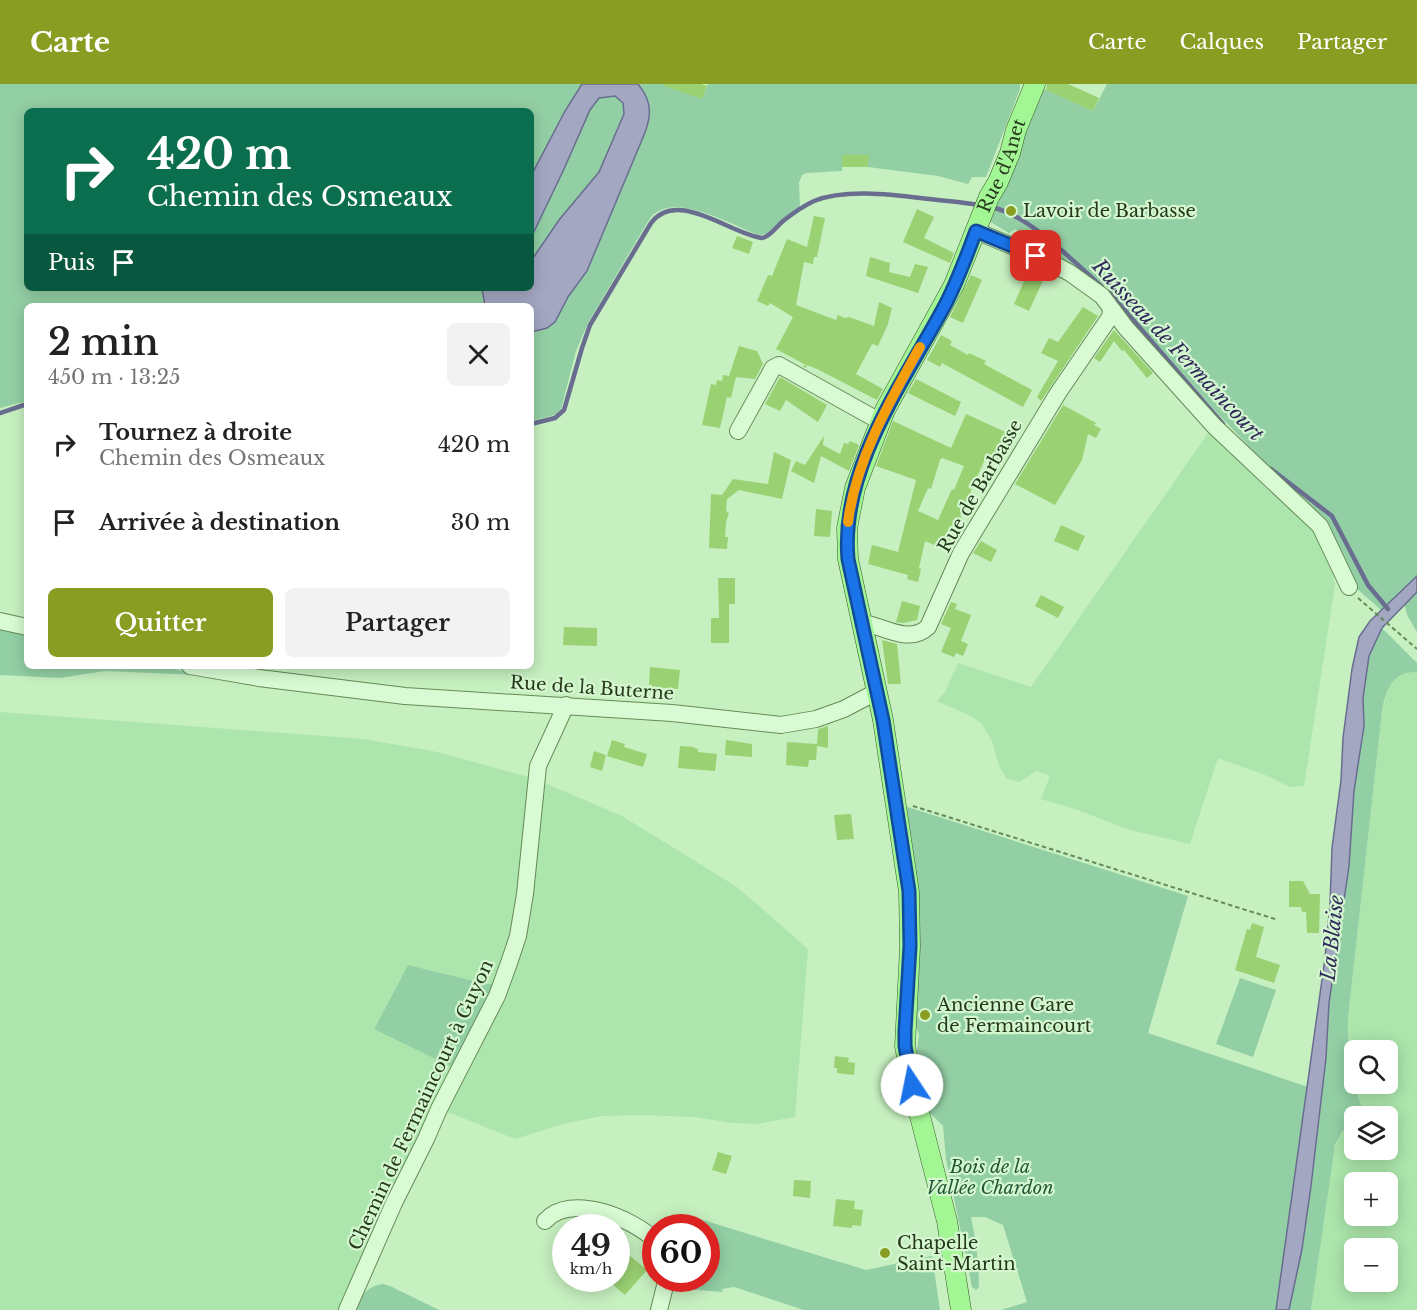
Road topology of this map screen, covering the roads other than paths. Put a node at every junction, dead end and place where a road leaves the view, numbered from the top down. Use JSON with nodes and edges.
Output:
{"nodes":[{"id":1,"x":1035,"y":84,"type":"edge"},
{"id":2,"x":979,"y":225,"type":"junction"},
{"id":3,"x":1111,"y":310,"type":"junction"},
{"id":4,"x":881,"y":422,"type":"junction"},
{"id":5,"x":738,"y":431,"type":"dead end"},
{"id":6,"x":1349,"y":587,"type":"road end"},
{"id":7,"x":0,"y":621,"type":"edge"},
{"id":8,"x":861,"y":622,"type":"junction"},
{"id":9,"x":24,"y":626,"type":"edge"},
{"id":10,"x":207,"y":669,"type":"edge"},
{"id":11,"x":874,"y":693,"type":"junction"},
{"id":12,"x":566,"y":705,"type":"junction"},
{"id":13,"x":907,"y":985,"type":"junction"},
{"id":14,"x":545,"y":1221,"type":"dead end"},
{"id":15,"x":642,"y":1229,"type":"edge"},
{"id":16,"x":664,"y":1292,"type":"edge"},
{"id":17,"x":347,"y":1310,"type":"edge"},
{"id":18,"x":659,"y":1310,"type":"edge"},
{"id":19,"x":961,"y":1310,"type":"edge"}],
"edges":[{"from":1,"to":2,"type":"main road","name":"Rue d'Anet"},
{"from":2,"to":3,"type":"street"},
{"from":2,"to":4,"type":"main road","name":"Rue d'Anet"},
{"from":3,"to":6,"type":"street"},
{"from":3,"to":8,"type":"street","name":"Rue de Barbasse"},
{"from":4,"to":5,"type":"street"},
{"from":4,"to":8,"type":"main road","name":"Rue d'Anet"},
{"from":7,"to":9,"type":"street"},
{"from":8,"to":11,"type":"main road","name":"Rue d'Anet"},
{"from":10,"to":12,"type":"street","name":"Rue de la Buterne"},
{"from":11,"to":12,"type":"street","name":"Rue de la Buterne"},
{"from":11,"to":13,"type":"main road","name":"Rue d'Anet"},
{"from":11,"to":13,"type":"main road","name":"Rue d'Anet"},
{"from":12,"to":17,"type":"street","name":"Chemin de Fermaincourt à Guyon"},
{"from":13,"to":19,"type":"main road","name":"Rue d'Anet"},
{"from":14,"to":15,"type":"street"},
{"from":16,"to":18,"type":"street"}]}
